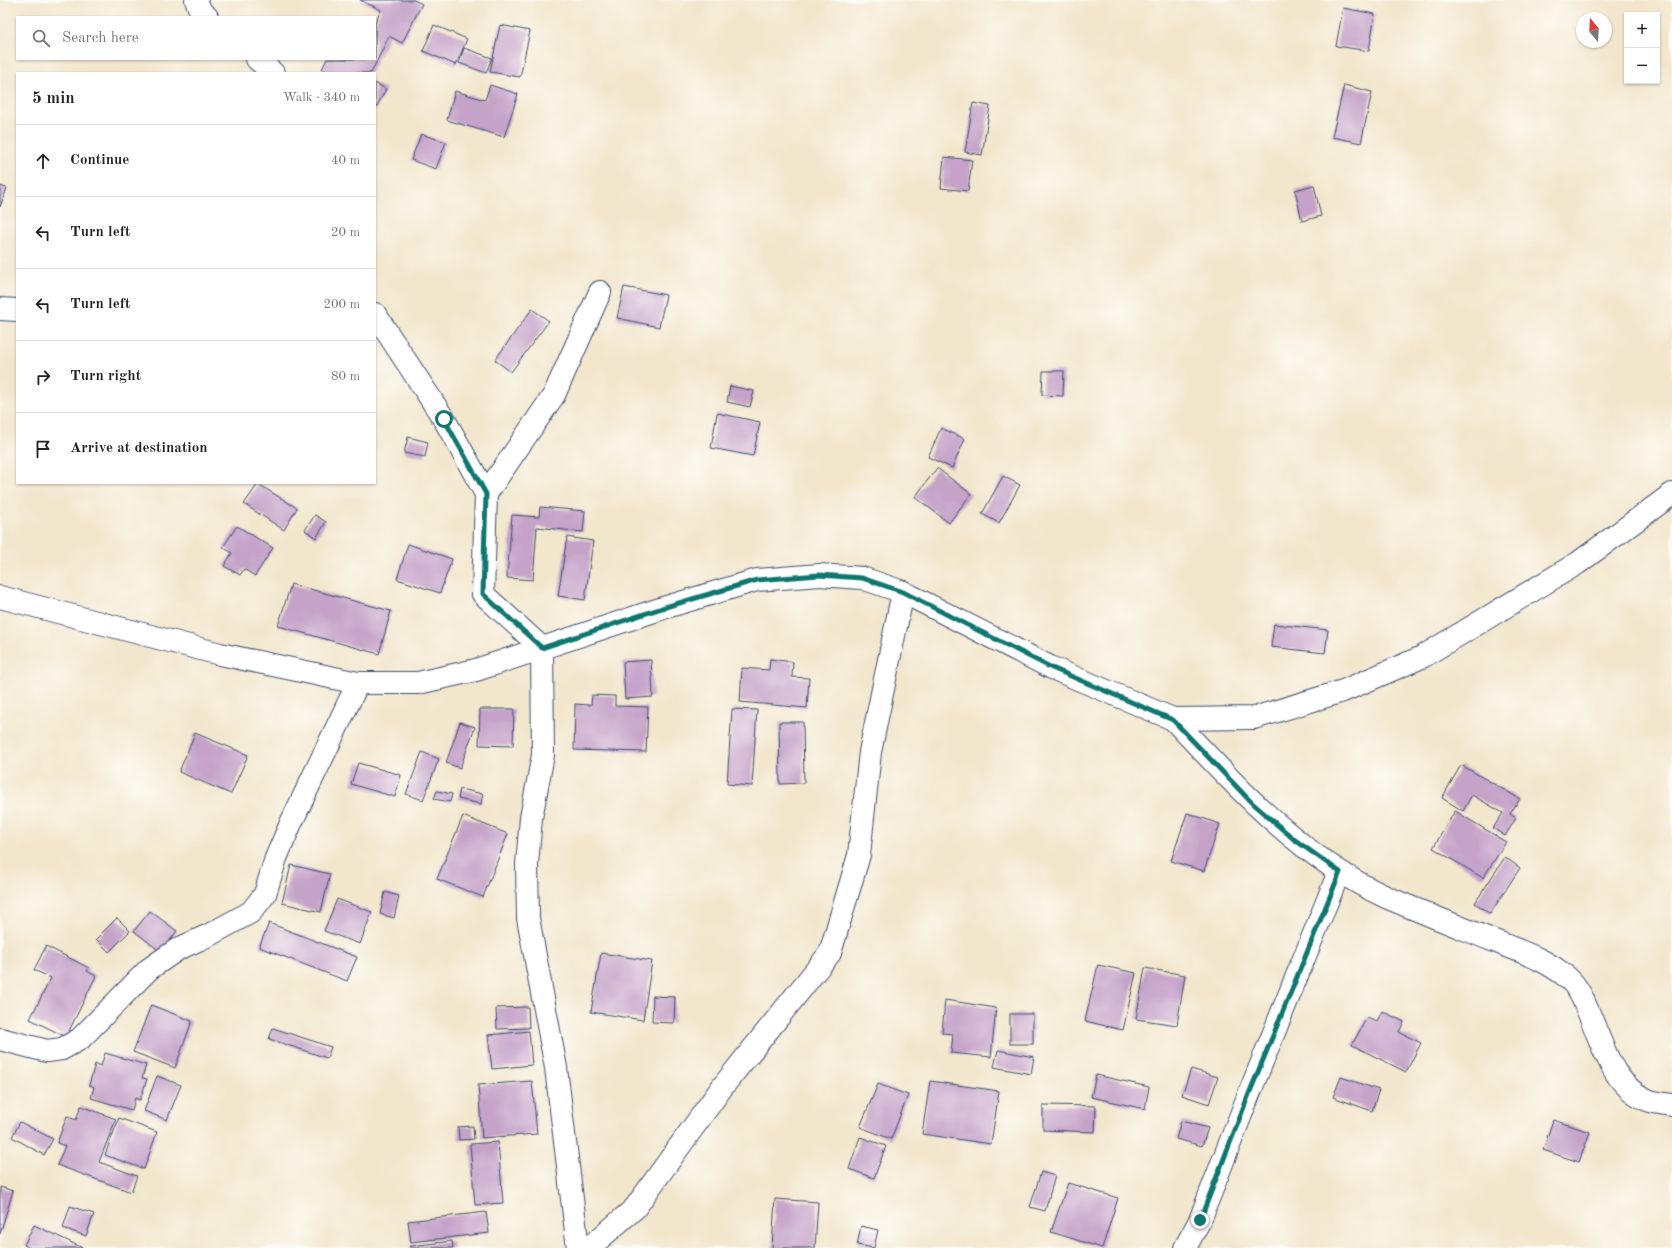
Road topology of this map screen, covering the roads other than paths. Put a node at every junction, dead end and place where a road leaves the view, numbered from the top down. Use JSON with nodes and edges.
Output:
{"nodes":[{"id":1,"x":196,"y":0,"type":"edge"},
{"id":2,"x":206,"y":16,"type":"edge"},
{"id":3,"x":257,"y":60,"type":"edge"},
{"id":4,"x":272,"y":72,"type":"edge"},
{"id":5,"x":600,"y":292,"type":"dead end"},
{"id":6,"x":0,"y":309,"type":"edge"},
{"id":7,"x":16,"y":310,"type":"edge"},
{"id":8,"x":376,"y":316,"type":"edge"},
{"id":9,"x":486,"y":494,"type":"junction"},
{"id":10,"x":1672,"y":494,"type":"edge"},
{"id":11,"x":903,"y":592,"type":"junction"},
{"id":12,"x":0,"y":597,"type":"edge"},
{"id":13,"x":542,"y":648,"type":"junction"},
{"id":14,"x":358,"y":682,"type":"junction"},
{"id":15,"x":1173,"y":720,"type":"junction"},
{"id":16,"x":1340,"y":872,"type":"junction"},
{"id":17,"x":0,"y":1039,"type":"edge"},
{"id":18,"x":1672,"y":1105,"type":"edge"},
{"id":19,"x":578,"y":1248,"type":"edge"},
{"id":20,"x":589,"y":1248,"type":"edge"},
{"id":21,"x":1184,"y":1248,"type":"edge"}],
"edges":[{"from":1,"to":2,"type":"street"},
{"from":3,"to":4,"type":"street"},
{"from":5,"to":9,"type":"street"},
{"from":6,"to":7,"type":"street"},
{"from":8,"to":9,"type":"street"},
{"from":9,"to":13,"type":"street"},
{"from":10,"to":15,"type":"street"},
{"from":11,"to":13,"type":"street"},
{"from":11,"to":15,"type":"street"},
{"from":11,"to":20,"type":"street"},
{"from":12,"to":14,"type":"street"},
{"from":13,"to":14,"type":"street"},
{"from":13,"to":19,"type":"street"},
{"from":14,"to":17,"type":"street"},
{"from":15,"to":16,"type":"street"},
{"from":16,"to":18,"type":"street"},
{"from":16,"to":21,"type":"street"}]}
